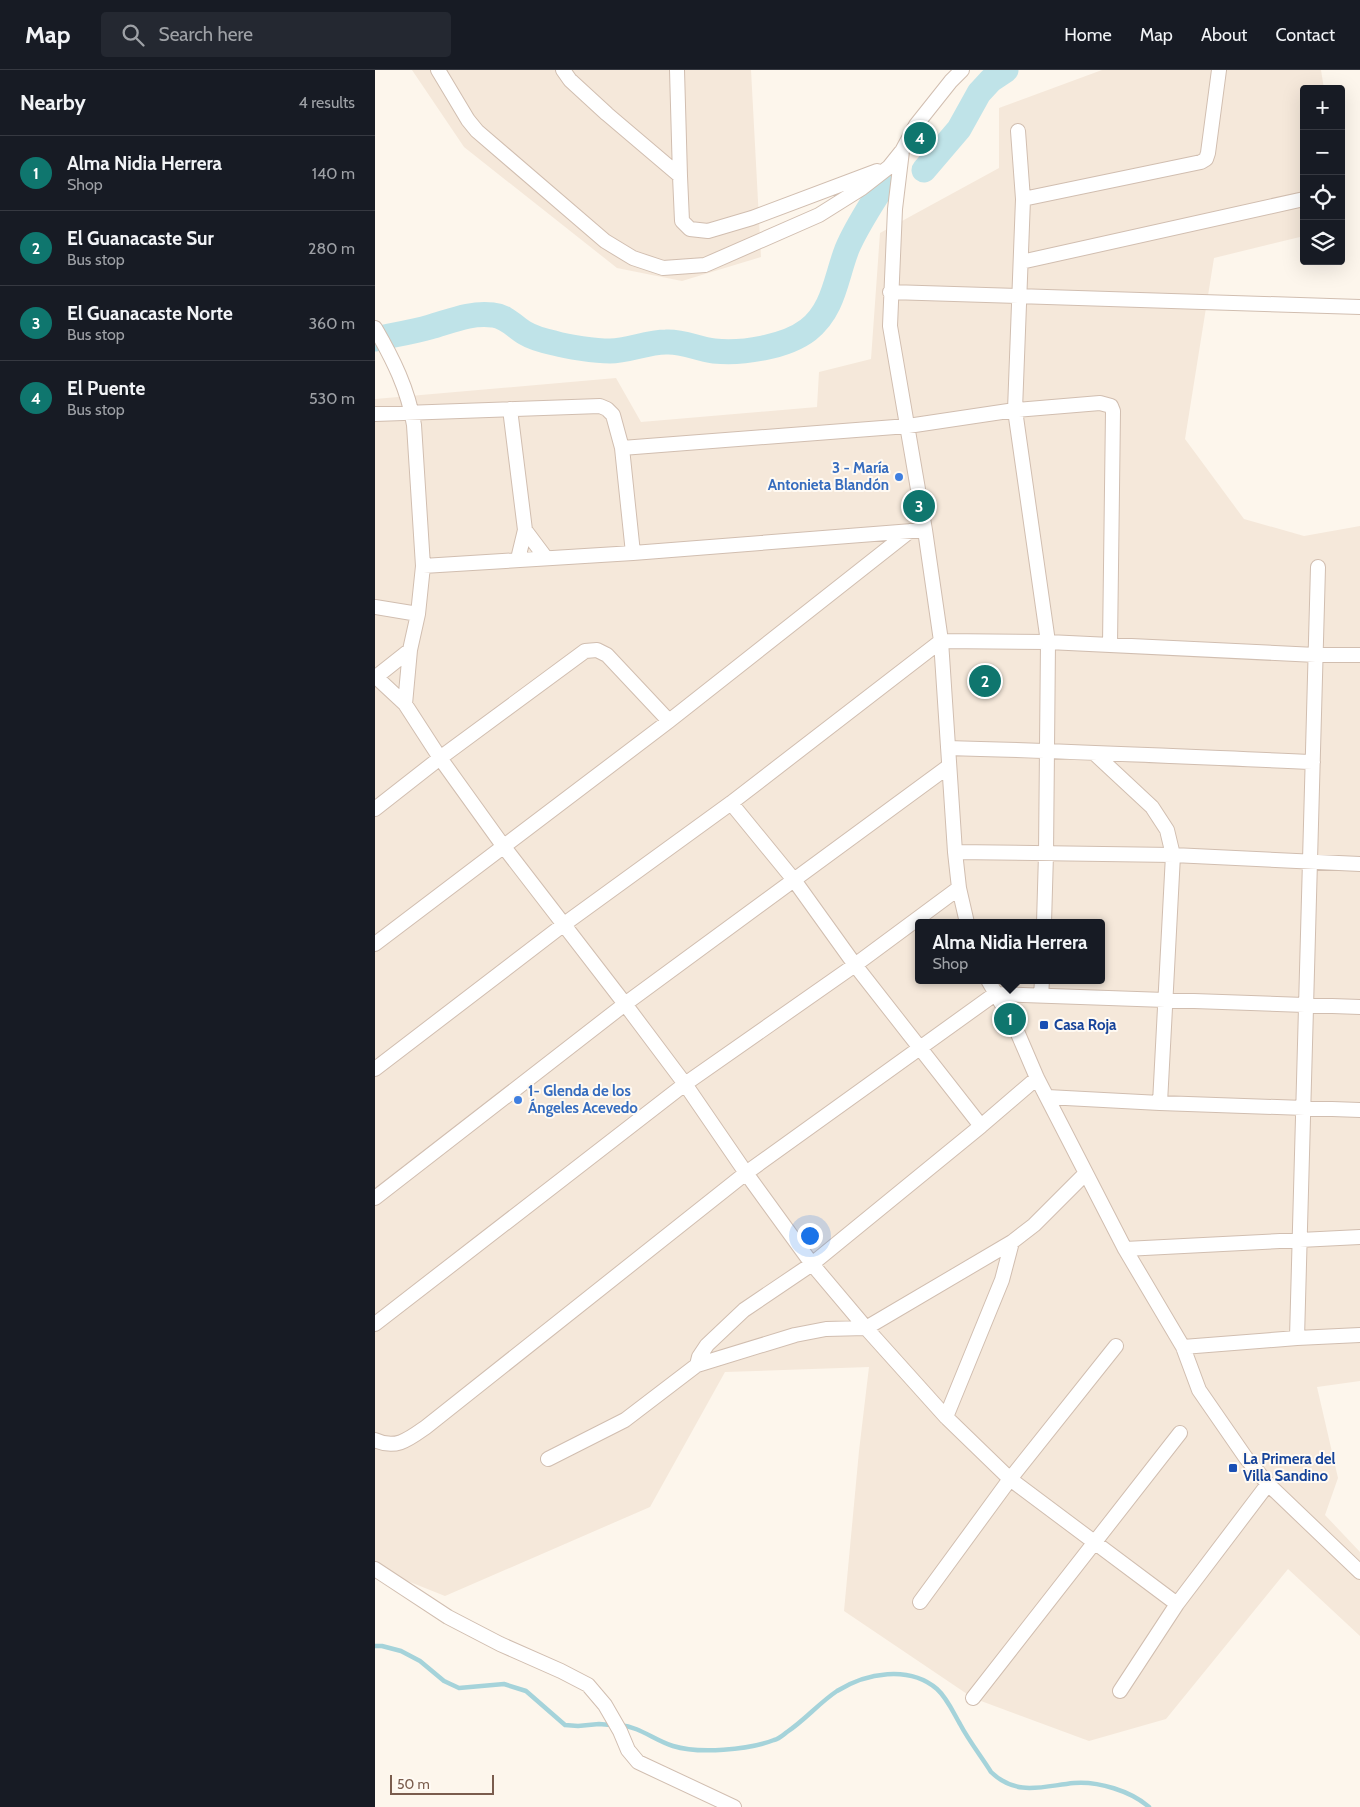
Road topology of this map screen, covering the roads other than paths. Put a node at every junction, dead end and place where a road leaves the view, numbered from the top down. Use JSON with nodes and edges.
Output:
{"nodes":[{"id":1,"x":438,"y":70,"type":"edge"},
{"id":2,"x":677,"y":70,"type":"edge"},
{"id":3,"x":962,"y":70,"type":"edge"},
{"id":4,"x":1219,"y":70,"type":"edge"},
{"id":5,"x":568,"y":73,"type":"edge"},
{"id":6,"x":1018,"y":131,"type":"dead end"},
{"id":7,"x":902,"y":150,"type":"junction"},
{"id":8,"x":889,"y":166,"type":"junction"},
{"id":9,"x":680,"y":176,"type":"junction"},
{"id":10,"x":1023,"y":200,"type":"junction"},
{"id":11,"x":1300,"y":200,"type":"edge"},
{"id":12,"x":1021,"y":262,"type":"junction"},
{"id":13,"x":890,"y":292,"type":"junction"},
{"id":14,"x":1020,"y":296,"type":"junction"},
{"id":15,"x":1360,"y":308,"type":"edge"},
{"id":16,"x":375,"y":328,"type":"edge"},
{"id":17,"x":510,"y":409,"type":"junction"},
{"id":18,"x":1015,"y":410,"type":"junction"},
{"id":19,"x":412,"y":413,"type":"junction"},
{"id":20,"x":375,"y":414,"type":"edge"},
{"id":21,"x":908,"y":426,"type":"junction"},
{"id":22,"x":622,"y":448,"type":"junction"},
{"id":23,"x":525,"y":530,"type":"junction"},
{"id":24,"x":925,"y":530,"type":"junction"},
{"id":25,"x":910,"y":531,"type":"junction"},
{"id":26,"x":633,"y":553,"type":"junction"},
{"id":27,"x":546,"y":558,"type":"junction"},
{"id":28,"x":518,"y":559,"type":"junction"},
{"id":29,"x":423,"y":566,"type":"junction"},
{"id":30,"x":1318,"y":567,"type":"dead end"},
{"id":31,"x":375,"y":607,"type":"edge"},
{"id":32,"x":419,"y":614,"type":"junction"},
{"id":33,"x":941,"y":641,"type":"junction"},
{"id":34,"x":1048,"y":642,"type":"junction"},
{"id":35,"x":1110,"y":645,"type":"junction"},
{"id":36,"x":410,"y":650,"type":"junction"},
{"id":37,"x":1316,"y":655,"type":"junction"},
{"id":38,"x":1360,"y":655,"type":"edge"},
{"id":39,"x":376,"y":677,"type":"edge"},
{"id":40,"x":405,"y":704,"type":"junction"},
{"id":41,"x":669,"y":720,"type":"junction"},
{"id":42,"x":948,"y":748,"type":"junction"},
{"id":43,"x":1046,"y":750,"type":"junction"},
{"id":44,"x":1093,"y":753,"type":"junction"},
{"id":45,"x":440,"y":758,"type":"junction"},
{"id":46,"x":1313,"y":762,"type":"junction"},
{"id":47,"x":949,"y":766,"type":"junction"},
{"id":48,"x":731,"y":802,"type":"junction"},
{"id":49,"x":375,"y":810,"type":"edge"},
{"id":50,"x":504,"y":847,"type":"junction"},
{"id":51,"x":955,"y":852,"type":"junction"},
{"id":52,"x":1046,"y":854,"type":"junction"},
{"id":53,"x":1173,"y":855,"type":"junction"},
{"id":54,"x":1310,"y":862,"type":"junction"},
{"id":55,"x":1360,"y":864,"type":"edge"},
{"id":56,"x":793,"y":880,"type":"junction"},
{"id":57,"x":959,"y":888,"type":"junction"},
{"id":58,"x":917,"y":919,"type":"edge"},
{"id":59,"x":966,"y":919,"type":"edge"},
{"id":60,"x":1044,"y":919,"type":"edge"},
{"id":61,"x":915,"y":921,"type":"edge"},
{"id":62,"x":563,"y":924,"type":"junction"},
{"id":63,"x":375,"y":944,"type":"edge"},
{"id":64,"x":855,"y":965,"type":"junction"},
{"id":65,"x":990,"y":984,"type":"edge"},
{"id":66,"x":1042,"y":984,"type":"edge"},
{"id":67,"x":995,"y":994,"type":"junction"},
{"id":68,"x":1041,"y":996,"type":"junction"},
{"id":69,"x":1166,"y":1001,"type":"junction"},
{"id":70,"x":625,"y":1004,"type":"junction"},
{"id":71,"x":1305,"y":1006,"type":"junction"},
{"id":72,"x":1360,"y":1007,"type":"edge"},
{"id":73,"x":919,"y":1048,"type":"junction"},
{"id":74,"x":375,"y":1068,"type":"edge"},
{"id":75,"x":1037,"y":1078,"type":"junction"},
{"id":76,"x":685,"y":1084,"type":"junction"},
{"id":77,"x":1047,"y":1097,"type":"junction"},
{"id":78,"x":1161,"y":1103,"type":"junction"},
{"id":79,"x":1304,"y":1107,"type":"junction"},
{"id":80,"x":1360,"y":1110,"type":"edge"},
{"id":81,"x":981,"y":1126,"type":"junction"},
{"id":82,"x":746,"y":1173,"type":"junction"},
{"id":83,"x":1085,"y":1174,"type":"junction"},
{"id":84,"x":375,"y":1198,"type":"edge"},
{"id":85,"x":1360,"y":1236,"type":"edge"},
{"id":86,"x":1300,"y":1239,"type":"junction"},
{"id":87,"x":1012,"y":1242,"type":"junction"},
{"id":88,"x":1125,"y":1249,"type":"junction"},
{"id":89,"x":812,"y":1264,"type":"junction"},
{"id":90,"x":375,"y":1324,"type":"edge"},
{"id":91,"x":866,"y":1328,"type":"junction"},
{"id":92,"x":1360,"y":1335,"type":"edge"},
{"id":93,"x":1297,"y":1338,"type":"junction"},
{"id":94,"x":1116,"y":1346,"type":"dead end"},
{"id":95,"x":1183,"y":1347,"type":"junction"},
{"id":96,"x":697,"y":1365,"type":"junction"},
{"id":97,"x":946,"y":1418,"type":"junction"},
{"id":98,"x":1180,"y":1433,"type":"dead end"},
{"id":99,"x":375,"y":1440,"type":"edge"},
{"id":100,"x":548,"y":1459,"type":"dead end"},
{"id":101,"x":1010,"y":1479,"type":"junction"},
{"id":102,"x":1268,"y":1484,"type":"junction"},
{"id":103,"x":1093,"y":1542,"type":"junction"},
{"id":104,"x":375,"y":1569,"type":"edge"},
{"id":105,"x":1360,"y":1572,"type":"edge"},
{"id":106,"x":920,"y":1602,"type":"dead end"},
{"id":107,"x":1177,"y":1604,"type":"junction"},
{"id":108,"x":1120,"y":1691,"type":"dead end"},
{"id":109,"x":973,"y":1698,"type":"dead end"},
{"id":110,"x":734,"y":1807,"type":"edge"}],
"edges":[{"from":1,"to":8,"type":"street"},
{"from":2,"to":9,"type":"street"},
{"from":3,"to":7,"type":"street"},
{"from":4,"to":10,"type":"street"},
{"from":5,"to":9,"type":"street"},
{"from":6,"to":10,"type":"street"},
{"from":7,"to":8,"type":"street"},
{"from":7,"to":13,"type":"street"},
{"from":8,"to":9,"type":"street"},
{"from":10,"to":12,"type":"street"},
{"from":11,"to":12,"type":"street"},
{"from":12,"to":14,"type":"street"},
{"from":13,"to":14,"type":"street"},
{"from":13,"to":21,"type":"street"},
{"from":14,"to":15,"type":"street"},
{"from":14,"to":18,"type":"street"},
{"from":16,"to":19,"type":"street"},
{"from":17,"to":19,"type":"street"},
{"from":17,"to":22,"type":"street"},
{"from":17,"to":23,"type":"street"},
{"from":18,"to":21,"type":"street"},
{"from":18,"to":34,"type":"street"},
{"from":18,"to":35,"type":"street"},
{"from":19,"to":20,"type":"street"},
{"from":19,"to":29,"type":"street"},
{"from":21,"to":22,"type":"street"},
{"from":21,"to":24,"type":"street"},
{"from":22,"to":26,"type":"street"},
{"from":23,"to":27,"type":"street"},
{"from":23,"to":28,"type":"street"},
{"from":24,"to":25,"type":"street"},
{"from":24,"to":33,"type":"street"},
{"from":25,"to":26,"type":"street"},
{"from":25,"to":41,"type":"street"},
{"from":26,"to":27,"type":"street"},
{"from":27,"to":28,"type":"street"},
{"from":28,"to":29,"type":"street"},
{"from":29,"to":32,"type":"street"},
{"from":30,"to":37,"type":"street"},
{"from":31,"to":32,"type":"street"},
{"from":32,"to":36,"type":"street"},
{"from":33,"to":34,"type":"street"},
{"from":33,"to":42,"type":"street"},
{"from":33,"to":48,"type":"street"},
{"from":34,"to":35,"type":"street"},
{"from":34,"to":43,"type":"street"},
{"from":35,"to":37,"type":"street"},
{"from":36,"to":39,"type":"street"},
{"from":36,"to":40,"type":"street"},
{"from":37,"to":38,"type":"street"},
{"from":37,"to":46,"type":"street"},
{"from":39,"to":40,"type":"street"},
{"from":40,"to":45,"type":"street"},
{"from":41,"to":45,"type":"street"},
{"from":41,"to":50,"type":"street"},
{"from":42,"to":43,"type":"street"},
{"from":42,"to":47,"type":"street"},
{"from":43,"to":44,"type":"street"},
{"from":43,"to":52,"type":"street"},
{"from":44,"to":46,"type":"street"},
{"from":44,"to":53,"type":"street"},
{"from":45,"to":49,"type":"street"},
{"from":45,"to":50,"type":"street"},
{"from":46,"to":54,"type":"street"},
{"from":47,"to":51,"type":"street"},
{"from":47,"to":56,"type":"street"},
{"from":48,"to":56,"type":"street"},
{"from":48,"to":62,"type":"street"},
{"from":50,"to":62,"type":"street"},
{"from":50,"to":63,"type":"street"},
{"from":51,"to":52,"type":"street"},
{"from":51,"to":57,"type":"street"},
{"from":52,"to":53,"type":"street"},
{"from":52,"to":60,"type":"street"},
{"from":53,"to":54,"type":"street"},
{"from":53,"to":69,"type":"street"},
{"from":54,"to":55,"type":"street"},
{"from":54,"to":71,"type":"street"},
{"from":56,"to":64,"type":"street"},
{"from":56,"to":70,"type":"street"},
{"from":57,"to":58,"type":"street"},
{"from":57,"to":59,"type":"street"},
{"from":61,"to":64,"type":"street"},
{"from":62,"to":70,"type":"street"},
{"from":62,"to":74,"type":"street"},
{"from":64,"to":73,"type":"street"},
{"from":64,"to":76,"type":"street"},
{"from":65,"to":67,"type":"street"},
{"from":66,"to":68,"type":"street"},
{"from":67,"to":68,"type":"street"},
{"from":67,"to":73,"type":"street"},
{"from":67,"to":75,"type":"street"},
{"from":68,"to":69,"type":"street"},
{"from":69,"to":71,"type":"street"},
{"from":69,"to":78,"type":"street"},
{"from":70,"to":76,"type":"street"},
{"from":70,"to":84,"type":"street"},
{"from":71,"to":72,"type":"street"},
{"from":71,"to":79,"type":"street"},
{"from":73,"to":81,"type":"street"},
{"from":73,"to":82,"type":"street"},
{"from":75,"to":77,"type":"street"},
{"from":75,"to":81,"type":"street"},
{"from":76,"to":82,"type":"street"},
{"from":76,"to":90,"type":"street"},
{"from":77,"to":78,"type":"street"},
{"from":77,"to":83,"type":"street"},
{"from":78,"to":79,"type":"street"},
{"from":79,"to":80,"type":"street"},
{"from":79,"to":86,"type":"street"},
{"from":81,"to":89,"type":"street"},
{"from":82,"to":89,"type":"street"},
{"from":82,"to":99,"type":"street"},
{"from":83,"to":87,"type":"street"},
{"from":83,"to":88,"type":"street"},
{"from":85,"to":86,"type":"street"},
{"from":86,"to":88,"type":"street"},
{"from":86,"to":93,"type":"street"},
{"from":87,"to":91,"type":"street"},
{"from":87,"to":97,"type":"street"},
{"from":88,"to":95,"type":"street"},
{"from":89,"to":91,"type":"street"},
{"from":89,"to":96,"type":"street"},
{"from":91,"to":96,"type":"street"},
{"from":91,"to":97,"type":"street"},
{"from":92,"to":93,"type":"street"},
{"from":93,"to":95,"type":"street"},
{"from":94,"to":101,"type":"street"},
{"from":95,"to":102,"type":"street"},
{"from":96,"to":100,"type":"street"},
{"from":97,"to":101,"type":"street"},
{"from":98,"to":103,"type":"street"},
{"from":101,"to":103,"type":"street"},
{"from":101,"to":106,"type":"street"},
{"from":102,"to":105,"type":"street"},
{"from":102,"to":107,"type":"street"},
{"from":103,"to":107,"type":"street"},
{"from":103,"to":109,"type":"street"},
{"from":104,"to":110,"type":"street"},
{"from":107,"to":108,"type":"street"}]}
